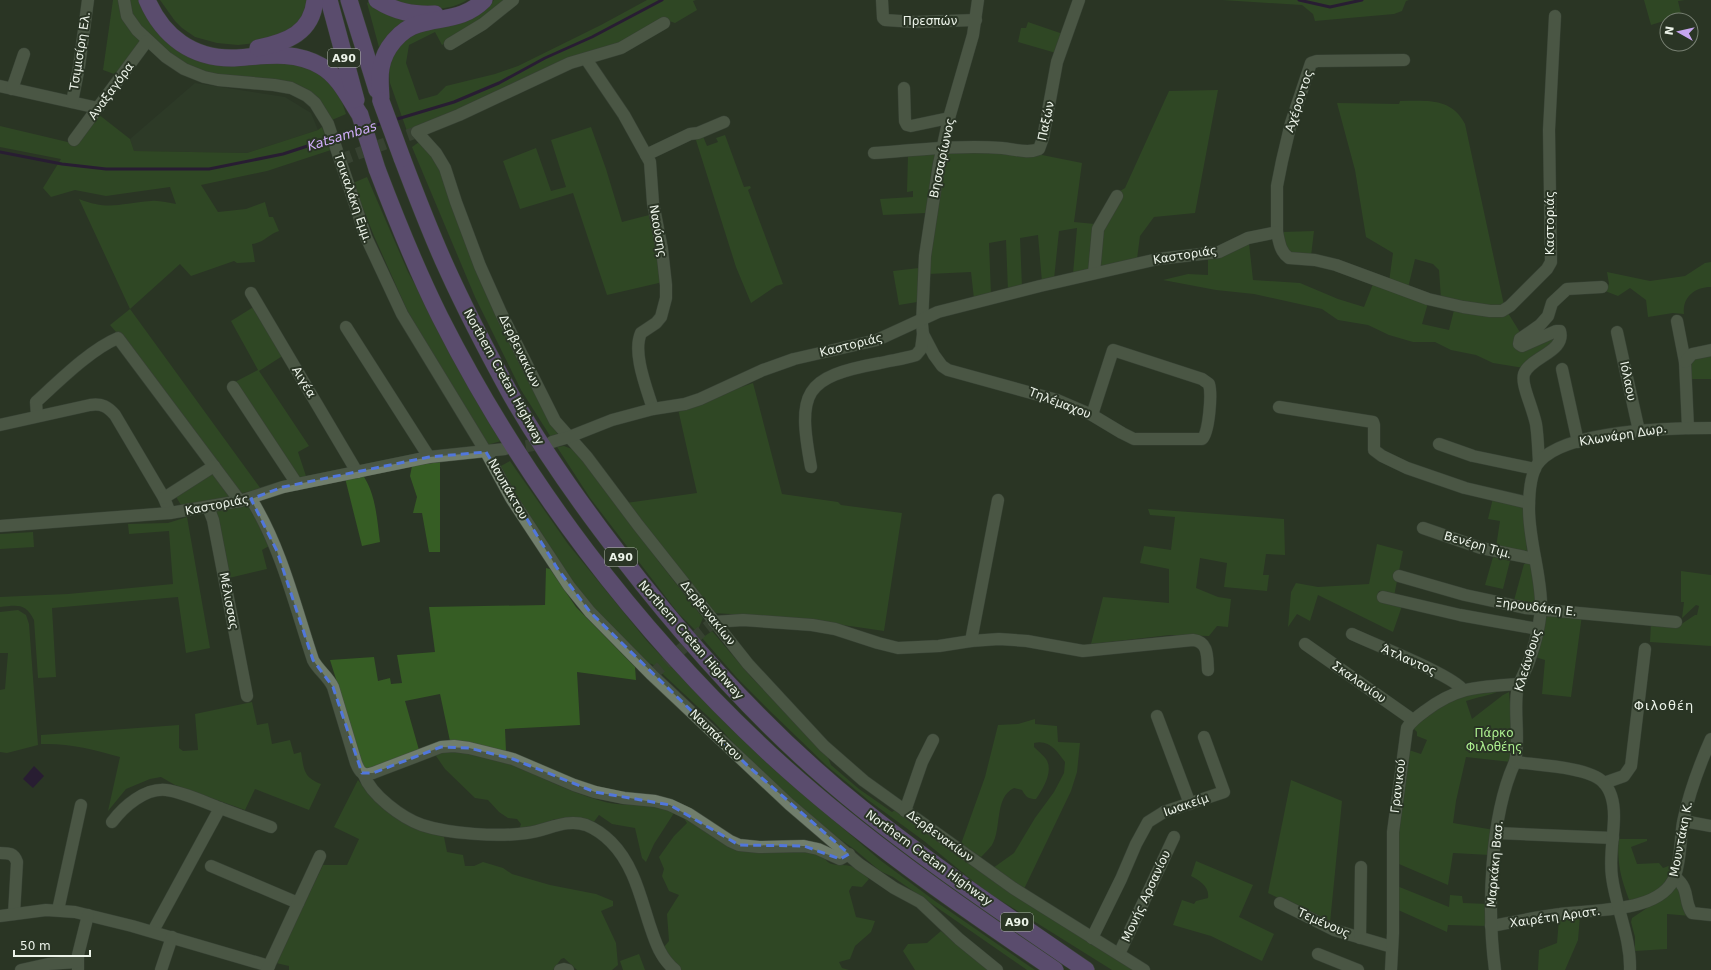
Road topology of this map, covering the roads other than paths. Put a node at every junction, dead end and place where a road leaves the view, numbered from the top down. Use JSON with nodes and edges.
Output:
{"nodes":[{"id":1,"x":88,"y":0,"type":"edge"},
{"id":2,"x":124,"y":0,"type":"edge"},
{"id":3,"x":147,"y":0,"type":"edge"},
{"id":4,"x":154,"y":0,"type":"edge"},
{"id":5,"x":315,"y":0,"type":"edge"},
{"id":6,"x":329,"y":0,"type":"edge"},
{"id":7,"x":349,"y":0,"type":"edge"},
{"id":8,"x":377,"y":0,"type":"edge"},
{"id":9,"x":474,"y":0,"type":"edge"},
{"id":10,"x":484,"y":0,"type":"edge"},
{"id":11,"x":882,"y":0,"type":"edge"},
{"id":12,"x":978,"y":0,"type":"edge"},
{"id":13,"x":1079,"y":0,"type":"edge"},
{"id":14,"x":509,"y":1,"type":"edge"},
{"id":15,"x":1555,"y":16,"type":"dead end"},
{"id":16,"x":976,"y":20,"type":"junction"},
{"id":17,"x":664,"y":23,"type":"dead end"},
{"id":18,"x":147,"y":41,"type":"junction"},
{"id":19,"x":450,"y":44,"type":"dead end"},
{"id":20,"x":24,"y":54,"type":"dead end"},
{"id":21,"x":586,"y":59,"type":"junction"},
{"id":22,"x":1404,"y":60,"type":"dead end"},
{"id":23,"x":6,"y":87,"type":"edge"},
{"id":24,"x":904,"y":88,"type":"dead end"},
{"id":25,"x":381,"y":101,"type":"junction"},
{"id":26,"x":72,"y":102,"type":"junction"},
{"id":27,"x":98,"y":108,"type":"junction"},
{"id":28,"x":360,"y":115,"type":"junction"},
{"id":29,"x":949,"y":118,"type":"junction"},
{"id":30,"x":724,"y":122,"type":"dead end"},
{"id":31,"x":74,"y":140,"type":"dead end"},
{"id":32,"x":942,"y":148,"type":"junction"},
{"id":33,"x":874,"y":153,"type":"dead end"},
{"id":34,"x":646,"y":155,"type":"junction"},
{"id":35,"x":1117,"y":196,"type":"dead end"},
{"id":36,"x":1278,"y":232,"type":"junction"},
{"id":37,"x":1094,"y":273,"type":"junction"},
{"id":38,"x":1602,"y":287,"type":"dead end"},
{"id":39,"x":251,"y":292,"type":"dead end"},
{"id":40,"x":922,"y":318,"type":"junction"},
{"id":41,"x":1677,"y":321,"type":"dead end"},
{"id":42,"x":346,"y":327,"type":"dead end"},
{"id":43,"x":1617,"y":332,"type":"dead end"},
{"id":44,"x":924,"y":334,"type":"junction"},
{"id":45,"x":1711,"y":350,"type":"edge"},
{"id":46,"x":1685,"y":362,"type":"junction"},
{"id":47,"x":1562,"y":369,"type":"dead end"},
{"id":48,"x":232,"y":387,"type":"dead end"},
{"id":49,"x":1279,"y":407,"type":"dead end"},
{"id":50,"x":653,"y":409,"type":"junction"},
{"id":51,"x":1092,"y":415,"type":"junction"},
{"id":52,"x":37,"y":416,"type":"junction"},
{"id":53,"x":0,"y":425,"type":"edge"},
{"id":54,"x":1688,"y":428,"type":"junction"},
{"id":55,"x":1711,"y":428,"type":"edge"},
{"id":56,"x":1639,"y":431,"type":"junction"},
{"id":57,"x":569,"y":437,"type":"junction"},
{"id":58,"x":552,"y":442,"type":"tunnel mouth"},
{"id":59,"x":1578,"y":442,"type":"junction"},
{"id":60,"x":1439,"y":444,"type":"dead end"},
{"id":61,"x":505,"y":449,"type":"tunnel mouth"},
{"id":62,"x":486,"y":452,"type":"junction"},
{"id":63,"x":429,"y":456,"type":"junction"},
{"id":64,"x":1537,"y":465,"type":"junction"},
{"id":65,"x":214,"y":466,"type":"junction"},
{"id":66,"x":811,"y":467,"type":"dead end"},
{"id":67,"x":357,"y":472,"type":"junction"},
{"id":68,"x":297,"y":484,"type":"junction"},
{"id":69,"x":164,"y":498,"type":"junction"},
{"id":70,"x":245,"y":500,"type":"junction"},
{"id":71,"x":998,"y":500,"type":"dead end"},
{"id":72,"x":1529,"y":503,"type":"junction"},
{"id":73,"x":208,"y":507,"type":"junction"},
{"id":74,"x":170,"y":513,"type":"junction"},
{"id":75,"x":0,"y":526,"type":"edge"},
{"id":76,"x":1423,"y":528,"type":"dead end"},
{"id":77,"x":1535,"y":559,"type":"junction"},
{"id":78,"x":1399,"y":576,"type":"dead end"},
{"id":79,"x":1383,"y":597,"type":"dead end"},
{"id":80,"x":1540,"y":609,"type":"junction"},
{"id":81,"x":714,"y":622,"type":"junction"},
{"id":82,"x":1676,"y":622,"type":"dead end"},
{"id":83,"x":1538,"y":629,"type":"junction"},
{"id":84,"x":1352,"y":634,"type":"dead end"},
{"id":85,"x":971,"y":641,"type":"junction"},
{"id":86,"x":1305,"y":644,"type":"dead end"},
{"id":87,"x":1645,"y":649,"type":"dead end"},
{"id":88,"x":1208,"y":670,"type":"dead end"},
{"id":89,"x":1519,"y":684,"type":"junction"},
{"id":90,"x":1463,"y":690,"type":"junction"},
{"id":91,"x":247,"y":696,"type":"dead end"},
{"id":92,"x":1157,"y":716,"type":"dead end"},
{"id":93,"x":1413,"y":720,"type":"junction"},
{"id":94,"x":1204,"y":737,"type":"dead end"},
{"id":95,"x":1711,"y":739,"type":"edge"},
{"id":96,"x":933,"y":740,"type":"dead end"},
{"id":97,"x":1515,"y":762,"type":"junction"},
{"id":98,"x":364,"y":775,"type":"junction"},
{"id":99,"x":1604,"y":783,"type":"junction"},
{"id":100,"x":1190,"y":804,"type":"junction"},
{"id":101,"x":82,"y":805,"type":"dead end"},
{"id":102,"x":220,"y":808,"type":"junction"},
{"id":103,"x":905,"y":811,"type":"junction"},
{"id":104,"x":1684,"y":821,"type":"junction"},
{"id":105,"x":112,"y":822,"type":"dead end"},
{"id":106,"x":1711,"y":826,"type":"edge"},
{"id":107,"x":271,"y":827,"type":"dead end"},
{"id":108,"x":1497,"y":833,"type":"junction"},
{"id":109,"x":1174,"y":837,"type":"dead end"},
{"id":110,"x":1613,"y":838,"type":"junction"},
{"id":111,"x":0,"y":853,"type":"edge"},
{"id":112,"x":849,"y":854,"type":"junction"},
{"id":113,"x":320,"y":856,"type":"dead end"},
{"id":114,"x":211,"y":866,"type":"dead end"},
{"id":115,"x":1361,"y":867,"type":"dead end"},
{"id":116,"x":1675,"y":877,"type":"junction"},
{"id":117,"x":298,"y":902,"type":"junction"},
{"id":118,"x":1280,"y":903,"type":"dead end"},
{"id":119,"x":1619,"y":908,"type":"junction"},
{"id":120,"x":58,"y":910,"type":"junction"},
{"id":121,"x":14,"y":914,"type":"junction"},
{"id":122,"x":88,"y":915,"type":"junction"},
{"id":123,"x":1711,"y":915,"type":"edge"},
{"id":124,"x":0,"y":916,"type":"edge"},
{"id":125,"x":1491,"y":926,"type":"junction"},
{"id":126,"x":153,"y":931,"type":"junction"},
{"id":127,"x":172,"y":937,"type":"junction"},
{"id":128,"x":1092,"y":938,"type":"junction"},
{"id":129,"x":1360,"y":938,"type":"junction"},
{"id":130,"x":1392,"y":947,"type":"junction"},
{"id":131,"x":1119,"y":954,"type":"junction"},
{"id":132,"x":1318,"y":954,"type":"dead end"},
{"id":133,"x":78,"y":966,"type":"edge"},
{"id":134,"x":268,"y":968,"type":"edge"},
{"id":135,"x":21,"y":970,"type":"edge"},
{"id":136,"x":161,"y":970,"type":"edge"},
{"id":137,"x":675,"y":970,"type":"edge"},
{"id":138,"x":997,"y":970,"type":"edge"},
{"id":139,"x":1055,"y":970,"type":"edge"},
{"id":140,"x":1086,"y":970,"type":"edge"},
{"id":141,"x":1144,"y":970,"type":"edge"},
{"id":142,"x":1358,"y":970,"type":"edge"},
{"id":143,"x":1391,"y":970,"type":"edge"},
{"id":144,"x":1495,"y":970,"type":"edge"},
{"id":145,"x":1630,"y":970,"type":"edge"}],
"edges":[{"from":1,"to":26,"type":"street","name":"Τσιμισίρη Ελ."},
{"from":2,"to":18,"type":"street","name":"Τσικαλάκη Εμμ."},
{"from":3,"to":28,"type":"highway"},
{"from":4,"to":5,"type":"highway"},
{"from":6,"to":28,"type":"highway","name":"Northern Cretan Highway","number":"Α90"},
{"from":7,"to":25,"type":"highway","name":"Northern Cretan Highway","number":"Α90"},
{"from":8,"to":9,"type":"highway"},
{"from":10,"to":25,"type":"highway"},
{"from":11,"to":16,"type":"street","name":"Πρεσπών"},
{"from":12,"to":16,"type":"street","name":"Βησσαρίωνος"},
{"from":13,"to":32,"type":"street","name":"Παξών"},
{"from":14,"to":19,"type":"street"},
{"from":15,"to":36,"type":"street","name":"Καστοριάς"},
{"from":16,"to":29,"type":"street","name":"Βησσαρίωνος"},
{"from":17,"to":21,"type":"street"},
{"from":18,"to":27,"type":"street","name":"Αναξαγόρα"},
{"from":18,"to":62,"type":"street","name":"Τσικαλάκη Εμμ."},
{"from":20,"to":23,"type":"street"},
{"from":21,"to":34,"type":"street","name":"Ναούσης"},
{"from":21,"to":57,"type":"street","name":"Δερβενακίων"},
{"from":22,"to":36,"type":"street","name":"Αχέροντος"},
{"from":23,"to":26,"type":"street"},
{"from":24,"to":29,"type":"street"},
{"from":25,"to":140,"type":"highway","name":"Northern Cretan Highway","number":"Α90","bridge":true},
{"from":26,"to":27,"type":"street"},
{"from":27,"to":31,"type":"street","name":"Αναξαγόρα"},
{"from":28,"to":139,"type":"highway","name":"Northern Cretan Highway","number":"Α90","bridge":true},
{"from":29,"to":32,"type":"street","name":"Βησσαρίωνος"},
{"from":30,"to":34,"type":"street"},
{"from":32,"to":33,"type":"street"},
{"from":32,"to":40,"type":"street","name":"Βησσαρίωνος"},
{"from":34,"to":50,"type":"street","name":"Ναούσης"},
{"from":35,"to":37,"type":"street"},
{"from":36,"to":37,"type":"street","name":"Καστοριάς"},
{"from":37,"to":40,"type":"street","name":"Καστοριάς"},
{"from":38,"to":64,"type":"street","name":"Κλεάνθους"},
{"from":39,"to":67,"type":"street","name":"Αιγέα"},
{"from":40,"to":44,"type":"street","name":"Τηλέμαχου"},
{"from":40,"to":50,"type":"street","name":"Καστοριάς"},
{"from":41,"to":46,"type":"street"},
{"from":42,"to":63,"type":"street"},
{"from":43,"to":56,"type":"street","name":"Ιόλαου"},
{"from":44,"to":51,"type":"street","name":"Τηλέμαχου"},
{"from":44,"to":66,"type":"street","name":"Τηλέμαχου"},
{"from":45,"to":46,"type":"street"},
{"from":46,"to":54,"type":"street"},
{"from":47,"to":59,"type":"street"},
{"from":48,"to":68,"type":"street"},
{"from":49,"to":72,"type":"street"},
{"from":50,"to":57,"type":"street","name":"Καστοριάς"},
{"from":51,"to":51,"type":"street","name":"Τηλέμαχου"},
{"from":52,"to":53,"type":"street"},
{"from":52,"to":65,"type":"street"},
{"from":52,"to":69,"type":"street"},
{"from":54,"to":55,"type":"street","name":"Κλωνάρη Δωρ."},
{"from":54,"to":56,"type":"street","name":"Κλωνάρη Δωρ."},
{"from":56,"to":59,"type":"street","name":"Κλωνάρη Δωρ."},
{"from":57,"to":58,"type":"street","name":"Καστοριάς"},
{"from":57,"to":81,"type":"street","name":"Δερβενακίων"},
{"from":59,"to":64,"type":"street","name":"Κλωνάρη Δωρ."},
{"from":60,"to":64,"type":"street"},
{"from":61,"to":62,"type":"street","name":"Καστοριάς"},
{"from":62,"to":63,"type":"street","name":"Καστοριάς"},
{"from":62,"to":112,"type":"street","name":"Ναυπάκτου"},
{"from":63,"to":67,"type":"street","name":"Καστοριάς"},
{"from":64,"to":72,"type":"street","name":"Κλεάνθους"},
{"from":65,"to":69,"type":"street"},
{"from":65,"to":70,"type":"street"},
{"from":67,"to":68,"type":"street","name":"Καστοριάς"},
{"from":68,"to":70,"type":"street","name":"Καστοριάς"},
{"from":69,"to":74,"type":"street"},
{"from":70,"to":73,"type":"street","name":"Καστοριάς"},
{"from":70,"to":98,"type":"street"},
{"from":71,"to":85,"type":"street"},
{"from":72,"to":77,"type":"street","name":"Κλεάνθους"},
{"from":73,"to":74,"type":"street","name":"Καστοριάς"},
{"from":73,"to":91,"type":"street","name":"Μέλισσας"},
{"from":74,"to":75,"type":"street","name":"Καστοριάς"},
{"from":76,"to":77,"type":"street","name":"Βενέρη Τιμ."},
{"from":77,"to":80,"type":"street","name":"Κλεάνθους"},
{"from":78,"to":80,"type":"street","name":"Ξηρουδάκη Ε."},
{"from":79,"to":83,"type":"street"},
{"from":80,"to":82,"type":"street","name":"Ξηρουδάκη Ε."},
{"from":80,"to":83,"type":"street","name":"Κλεάνθους"},
{"from":81,"to":85,"type":"street"},
{"from":81,"to":103,"type":"street","name":"Δερβενακίων"},
{"from":83,"to":89,"type":"street","name":"Κλεάνθους"},
{"from":84,"to":90,"type":"street","name":"Άτλαντος"},
{"from":85,"to":88,"type":"street"},
{"from":86,"to":93,"type":"street","name":"Σκαλανίου"},
{"from":87,"to":99,"type":"street"},
{"from":89,"to":90,"type":"street","name":"Γρανικού"},
{"from":89,"to":97,"type":"street","name":"Κλεάνθους"},
{"from":90,"to":93,"type":"street","name":"Γρανικού"},
{"from":92,"to":100,"type":"street"},
{"from":93,"to":130,"type":"street","name":"Γρανικού"},
{"from":94,"to":100,"type":"street","name":"Ιωακείμ"},
{"from":95,"to":104,"type":"street","name":"Μουντάκη Κ."},
{"from":96,"to":103,"type":"street"},
{"from":97,"to":99,"type":"street"},
{"from":97,"to":108,"type":"street","name":"Μαρκάκη Βασ."},
{"from":98,"to":112,"type":"street"},
{"from":98,"to":137,"type":"street"},
{"from":99,"to":110,"type":"street"},
{"from":100,"to":128,"type":"street","name":"Ιωακείμ"},
{"from":101,"to":120,"type":"street"},
{"from":102,"to":105,"type":"street"},
{"from":102,"to":107,"type":"street"},
{"from":102,"to":126,"type":"street"},
{"from":103,"to":128,"type":"street","name":"Δερβενακίων"},
{"from":104,"to":106,"type":"street"},
{"from":104,"to":116,"type":"street","name":"Μουντάκη Κ."},
{"from":108,"to":110,"type":"street"},
{"from":108,"to":125,"type":"street","name":"Μαρκάκη Βασ."},
{"from":109,"to":131,"type":"street","name":"Μονής Αρσανίου"},
{"from":110,"to":119,"type":"street"},
{"from":111,"to":121,"type":"street"},
{"from":112,"to":138,"type":"street","name":"Ναυπάκτου"},
{"from":113,"to":117,"type":"street"},
{"from":114,"to":117,"type":"street"},
{"from":115,"to":129,"type":"street"},
{"from":116,"to":119,"type":"street","name":"Μουντάκη Κ."},
{"from":116,"to":123,"type":"street"},
{"from":117,"to":134,"type":"street"},
{"from":118,"to":129,"type":"street","name":"Τεμένους"},
{"from":119,"to":125,"type":"street","name":"Χαιρέτη Αριστ."},
{"from":119,"to":145,"type":"street"},
{"from":120,"to":121,"type":"street"},
{"from":120,"to":122,"type":"street"},
{"from":121,"to":124,"type":"street"},
{"from":122,"to":126,"type":"street"},
{"from":122,"to":133,"type":"street"},
{"from":125,"to":144,"type":"street","name":"Μαρκάκη Βασ."},
{"from":126,"to":127,"type":"street"},
{"from":127,"to":134,"type":"street"},
{"from":127,"to":136,"type":"street"},
{"from":128,"to":131,"type":"street","name":"Δερβενακίων"},
{"from":129,"to":130,"type":"street","name":"Τεμένους"},
{"from":130,"to":143,"type":"street","name":"Γρανικού"},
{"from":131,"to":141,"type":"street","name":"Δερβενακίων"},
{"from":132,"to":142,"type":"street"},
{"from":133,"to":135,"type":"street"}]}
